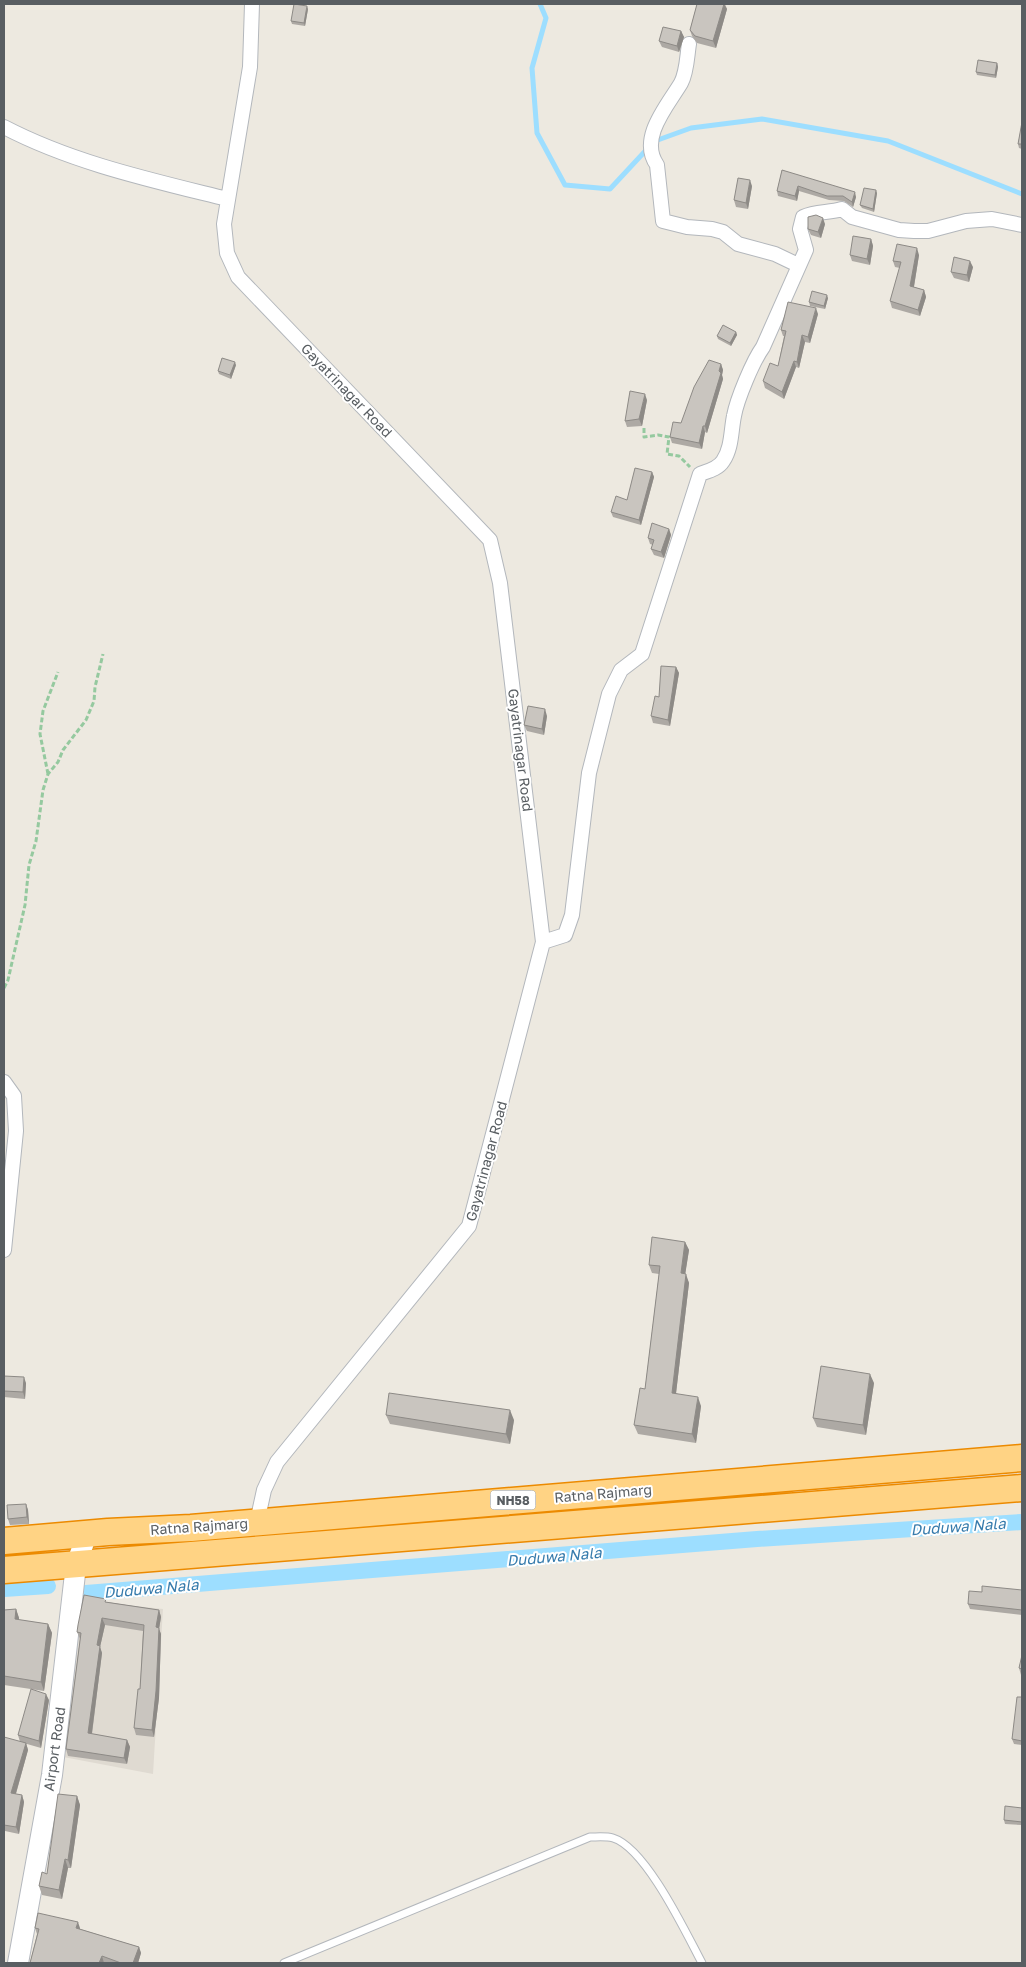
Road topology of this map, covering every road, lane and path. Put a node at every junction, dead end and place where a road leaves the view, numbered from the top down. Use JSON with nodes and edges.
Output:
{"nodes":[{"id":1,"x":252,"y":4,"type":"edge"},
{"id":2,"x":689,"y":44,"type":"dead end"},
{"id":3,"x":4,"y":127,"type":"edge"},
{"id":4,"x":227,"y":199,"type":"junction"},
{"id":5,"x":1022,"y":226,"type":"edge"},
{"id":6,"x":798,"y":264,"type":"junction"},
{"id":7,"x":644,"y":428,"type":"dead end"},
{"id":8,"x":699,"y":476,"type":"junction"},
{"id":9,"x":103,"y":654,"type":"dead end"},
{"id":10,"x":58,"y":672,"type":"dead end"},
{"id":11,"x":48,"y":774,"type":"junction"},
{"id":12,"x":544,"y":942,"type":"junction"},
{"id":13,"x":4,"y":988,"type":"edge"},
{"id":14,"x":4,"y":1082,"type":"edge"},
{"id":15,"x":4,"y":1250,"type":"edge"},
{"id":16,"x":1022,"y":1458,"type":"edge"},
{"id":17,"x":1022,"y":1488,"type":"edge"},
{"id":18,"x":257,"y":1522,"type":"junction"},
{"id":19,"x":87,"y":1534,"type":"junction"},
{"id":20,"x":4,"y":1541,"type":"edge"},
{"id":21,"x":76,"y":1565,"type":"junction"},
{"id":22,"x":4,"y":1570,"type":"edge"},
{"id":23,"x":18,"y":1963,"type":"edge"},
{"id":24,"x":284,"y":1963,"type":"edge"},
{"id":25,"x":702,"y":1963,"type":"edge"}],
"edges":[{"from":1,"to":4,"type":"street","name":"Gayatrinagar Road"},
{"from":2,"to":6,"type":"street"},
{"from":3,"to":4,"type":"street"},
{"from":4,"to":12,"type":"street","name":"Gayatrinagar Road"},
{"from":5,"to":6,"type":"street"},
{"from":6,"to":8,"type":"street"},
{"from":7,"to":8,"type":"path"},
{"from":8,"to":12,"type":"street"},
{"from":9,"to":11,"type":"path"},
{"from":10,"to":11,"type":"path"},
{"from":11,"to":13,"type":"path"},
{"from":12,"to":18,"type":"street","name":"Gayatrinagar Road"},
{"from":14,"to":15,"type":"street"},
{"from":16,"to":18,"type":"highway","name":"Ratna Rajmarg","number":"NH58"},
{"from":17,"to":21,"type":"highway","name":"Ratna Rajmarg","number":"NH58"},
{"from":18,"to":19,"type":"highway","name":"Ratna Rajmarg","number":"NH58"},
{"from":19,"to":20,"type":"highway","name":"Ratna Rajmarg","number":"NH58"},
{"from":19,"to":21,"type":"street","name":"Airport Road"},
{"from":21,"to":22,"type":"highway","name":"Ratna Rajmarg","number":"NH58"},
{"from":21,"to":23,"type":"street","name":"Airport Road"},
{"from":24,"to":25,"type":"lane"}]}
